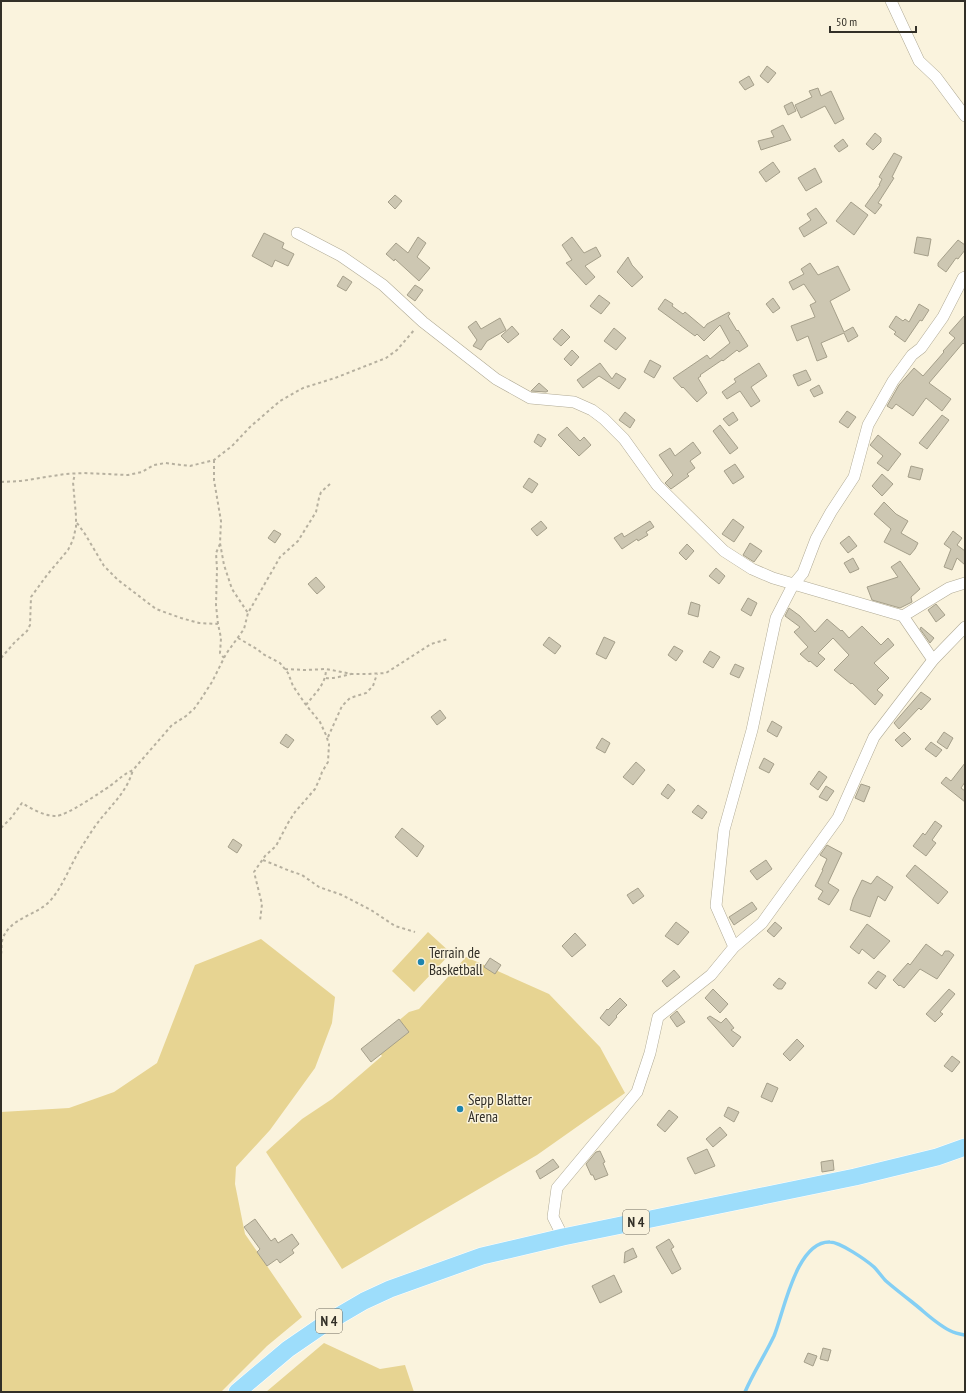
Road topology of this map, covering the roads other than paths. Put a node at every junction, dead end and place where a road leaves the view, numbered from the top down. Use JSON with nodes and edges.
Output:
{"nodes":[{"id":1,"x":891,"y":1,"type":"edge"},
{"id":2,"x":965,"y":116,"type":"edge"},
{"id":3,"x":297,"y":233,"type":"dead end"},
{"id":4,"x":965,"y":277,"type":"edge"},
{"id":5,"x":965,"y":583,"type":"edge"},
{"id":6,"x":794,"y":585,"type":"junction"},
{"id":7,"x":904,"y":616,"type":"junction"},
{"id":8,"x":965,"y":627,"type":"edge"},
{"id":9,"x":933,"y":660,"type":"junction"},
{"id":10,"x":734,"y":947,"type":"junction"},
{"id":11,"x":965,"y":1147,"type":"edge"},
{"id":12,"x":563,"y":1237,"type":"junction"},
{"id":13,"x":237,"y":1392,"type":"edge"}],
"edges":[{"from":1,"to":2,"type":"street"},
{"from":3,"to":6,"type":"street"},
{"from":4,"to":6,"type":"street"},
{"from":5,"to":7,"type":"street"},
{"from":6,"to":7,"type":"street"},
{"from":6,"to":10,"type":"street"},
{"from":7,"to":9,"type":"street"},
{"from":8,"to":9,"type":"street"},
{"from":9,"to":10,"type":"street"},
{"from":10,"to":12,"type":"street"},
{"from":11,"to":12,"type":"main road","number":"N 4"},
{"from":12,"to":13,"type":"main road","number":"N 4"}]}
